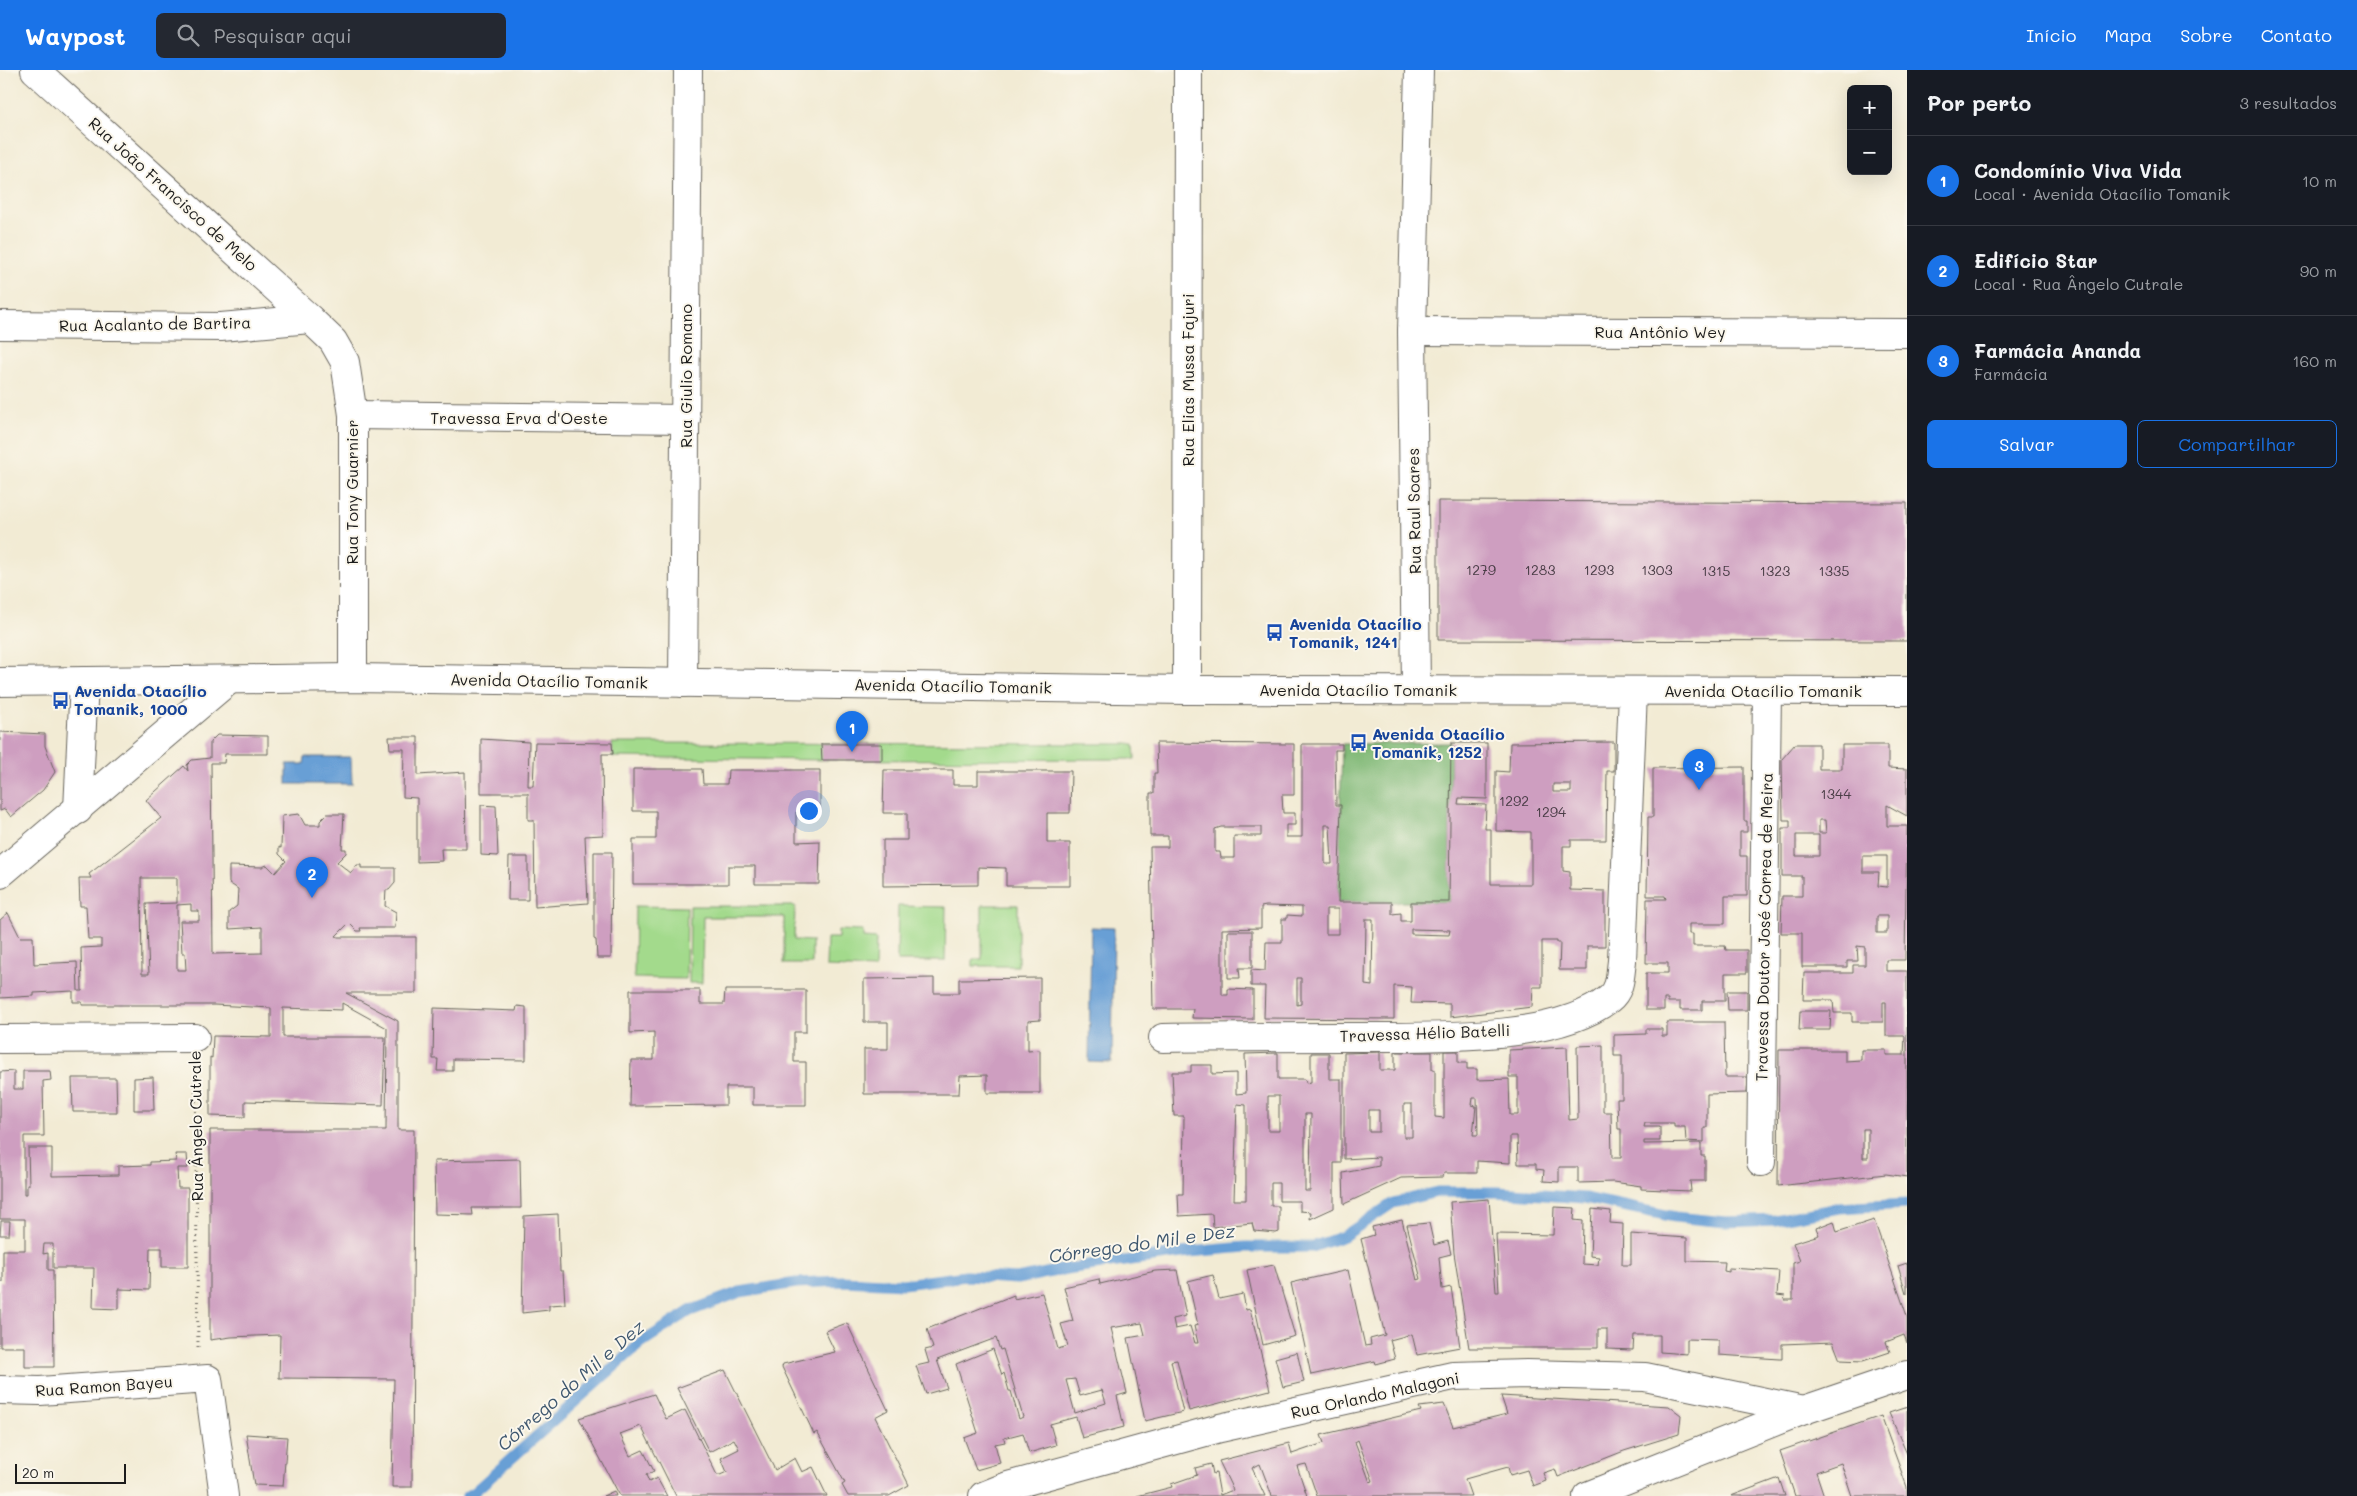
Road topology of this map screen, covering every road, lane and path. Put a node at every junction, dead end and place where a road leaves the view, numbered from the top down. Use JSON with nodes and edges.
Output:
{"nodes":[{"id":1,"x":35,"y":70,"type":"edge"},
{"id":2,"x":688,"y":70,"type":"edge"},
{"id":3,"x":1188,"y":70,"type":"edge"},
{"id":4,"x":1420,"y":70,"type":"edge"},
{"id":5,"x":310,"y":319,"type":"junction"},
{"id":6,"x":0,"y":325,"type":"edge"},
{"id":7,"x":1412,"y":331,"type":"junction"},
{"id":8,"x":1907,"y":333,"type":"edge"},
{"id":9,"x":353,"y":415,"type":"junction"},
{"id":10,"x":686,"y":419,"type":"junction"},
{"id":11,"x":353,"y":678,"type":"junction"},
{"id":12,"x":229,"y":680,"type":"junction"},
{"id":13,"x":84,"y":681,"type":"junction"},
{"id":14,"x":0,"y":682,"type":"edge"},
{"id":15,"x":683,"y":683,"type":"junction"},
{"id":16,"x":1187,"y":690,"type":"junction"},
{"id":17,"x":1416,"y":690,"type":"junction"},
{"id":18,"x":1767,"y":691,"type":"junction"},
{"id":19,"x":1907,"y":691,"type":"edge"},
{"id":20,"x":1633,"y":692,"type":"junction"},
{"id":21,"x":78,"y":810,"type":"junction"},
{"id":22,"x":0,"y":874,"type":"edge"},
{"id":23,"x":195,"y":1038,"type":"joint"},
{"id":24,"x":1163,"y":1038,"type":"dead end"},
{"id":25,"x":0,"y":1039,"type":"edge"},
{"id":26,"x":1761,"y":1162,"type":"dead end"},
{"id":27,"x":1907,"y":1375,"type":"edge"},
{"id":28,"x":208,"y":1379,"type":"junction"},
{"id":29,"x":0,"y":1390,"type":"edge"},
{"id":30,"x":1804,"y":1410,"type":"junction"},
{"id":31,"x":224,"y":1496,"type":"edge"},
{"id":32,"x":983,"y":1496,"type":"edge"},
{"id":33,"x":1587,"y":1496,"type":"edge"}],
"edges":[{"from":1,"to":5,"type":"street","name":"Rua João Francisco de Melo"},
{"from":2,"to":10,"type":"street","name":"Rua Giulio Romano"},
{"from":3,"to":16,"type":"street","name":"Rua Elias Mussa Fajuri"},
{"from":4,"to":7,"type":"street","name":"Rua Raul Soares"},
{"from":5,"to":6,"type":"street","name":"Rua Acalanto de Bartira"},
{"from":5,"to":9,"type":"street","name":"Rua Tony Guarnier"},
{"from":7,"to":8,"type":"street","name":"Rua Antônio Wey"},
{"from":7,"to":17,"type":"street","name":"Rua Raul Soares"},
{"from":9,"to":10,"type":"street","name":"Travessa Erva d'Oeste"},
{"from":9,"to":11,"type":"street","name":"Rua Tony Guarnier"},
{"from":10,"to":15,"type":"street","name":"Rua Giulio Romano"},
{"from":11,"to":12,"type":"street","name":"Avenida Otacílio Tomanik"},
{"from":11,"to":15,"type":"street","name":"Avenida Otacílio Tomanik"},
{"from":12,"to":13,"type":"street","name":"Avenida Otacílio Tomanik"},
{"from":12,"to":21,"type":"street"},
{"from":13,"to":14,"type":"street","name":"Avenida Otacílio Tomanik"},
{"from":13,"to":21,"type":"street"},
{"from":15,"to":16,"type":"street","name":"Avenida Otacílio Tomanik"},
{"from":16,"to":17,"type":"street","name":"Avenida Otacílio Tomanik"},
{"from":17,"to":20,"type":"street","name":"Avenida Otacílio Tomanik"},
{"from":18,"to":19,"type":"street","name":"Avenida Otacílio Tomanik"},
{"from":18,"to":20,"type":"street","name":"Avenida Otacílio Tomanik"},
{"from":18,"to":26,"type":"street","name":"Travessa Doutor José Correa de Meira"},
{"from":20,"to":24,"type":"street","name":"Travessa Hélio Batelli"},
{"from":21,"to":22,"type":"street"},
{"from":23,"to":25,"type":"street","name":"Rua Ângelo Cutrale"},
{"from":23,"to":28,"type":"path","name":"Rua Ângelo Cutrale"},
{"from":27,"to":30,"type":"street"},
{"from":28,"to":29,"type":"street","name":"Rua Ramon Bayeu"},
{"from":28,"to":31,"type":"street"},
{"from":30,"to":32,"type":"street","name":"Rua Orlando Malagoni"},
{"from":30,"to":33,"type":"street"}]}
